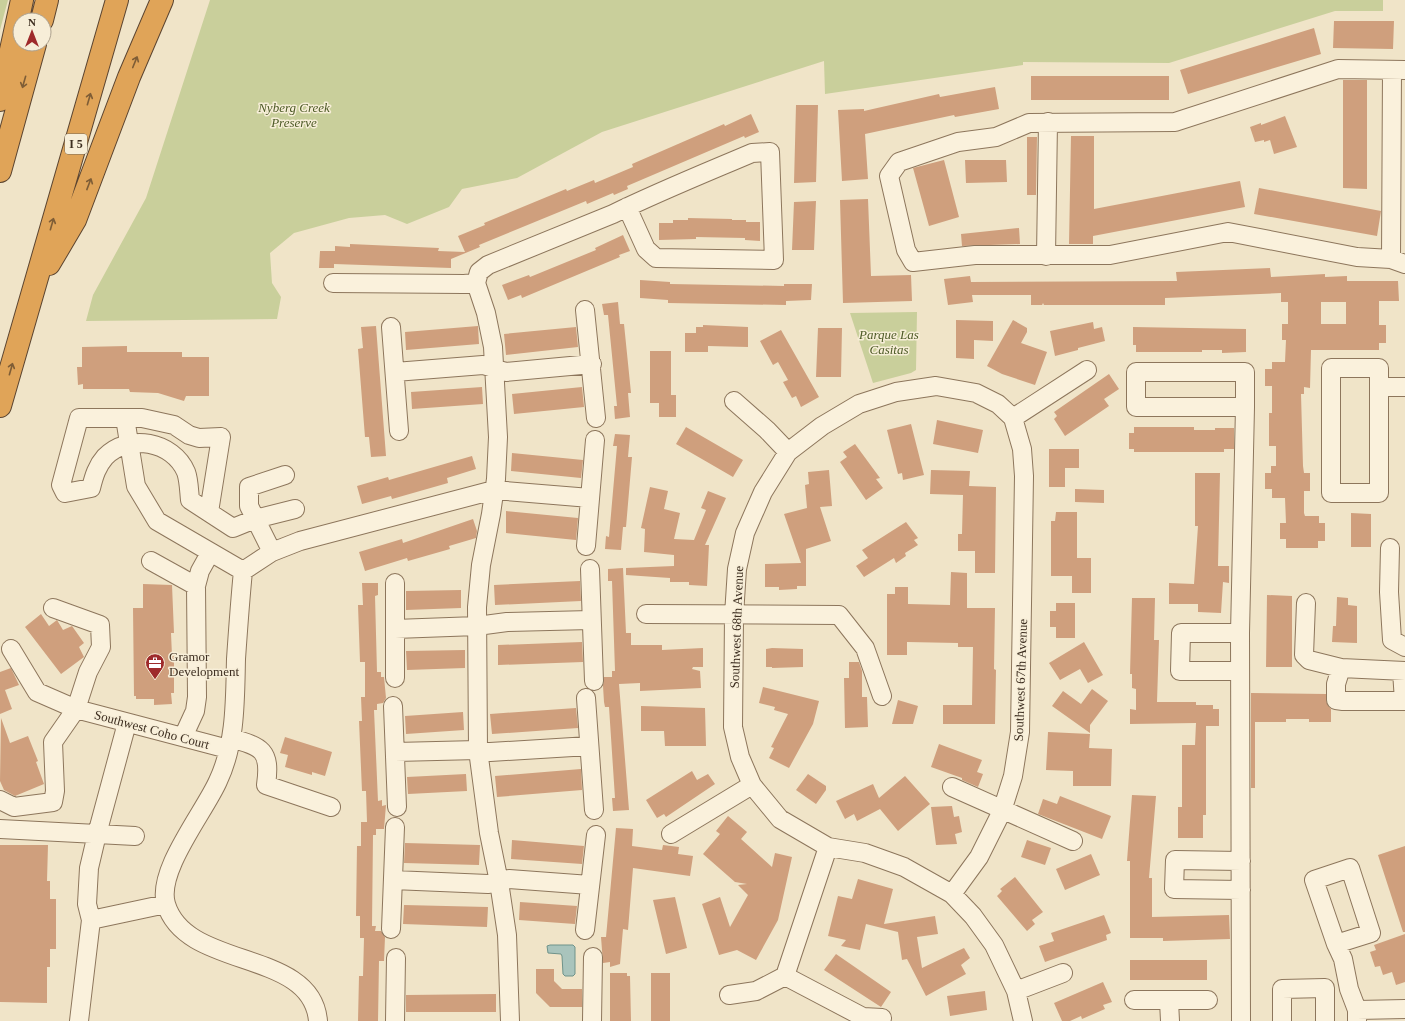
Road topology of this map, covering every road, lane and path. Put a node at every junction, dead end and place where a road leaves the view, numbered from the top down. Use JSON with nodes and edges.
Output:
{"nodes":[{"id":1,"x":22,"y":0,"type":"edge"},
{"id":2,"x":48,"y":0,"type":"edge"},
{"id":3,"x":117,"y":0,"type":"edge"},
{"id":4,"x":162,"y":0,"type":"edge"},
{"id":5,"x":44,"y":12,"type":"edge"},
{"id":6,"x":33,"y":52,"type":"edge"},
{"id":7,"x":1398,"y":70,"type":"edge"},
{"id":8,"x":0,"y":100,"type":"edge"},
{"id":9,"x":1048,"y":122,"type":"junction"},
{"id":10,"x":0,"y":171,"type":"edge"},
{"id":11,"x":627,"y":207,"type":"junction"},
{"id":12,"x":1046,"y":256,"type":"junction"},
{"id":13,"x":1398,"y":261,"type":"edge"},
{"id":14,"x":333,"y":283,"type":"dead end"},
{"id":15,"x":476,"y":283,"type":"junction"},
{"id":16,"x":34,"y":288,"type":"junction"},
{"id":17,"x":585,"y":310,"type":"dead end"},
{"id":18,"x":391,"y":327,"type":"dead end"},
{"id":19,"x":592,"y":364,"type":"junction"},
{"id":20,"x":495,"y":367,"type":"junction"},
{"id":21,"x":1087,"y":370,"type":"dead end"},
{"id":22,"x":396,"y":372,"type":"junction"},
{"id":23,"x":1379,"y":387,"type":"junction"},
{"id":24,"x":1405,"y":387,"type":"edge"},
{"id":25,"x":734,"y":401,"type":"dead end"},
{"id":26,"x":0,"y":406,"type":"edge"},
{"id":27,"x":1245,"y":407,"type":"junction"},
{"id":28,"x":125,"y":418,"type":"junction"},
{"id":29,"x":596,"y":418,"type":"dead end"},
{"id":30,"x":1013,"y":418,"type":"junction"},
{"id":31,"x":398,"y":431,"type":"dead end"},
{"id":32,"x":595,"y":440,"type":"dead end"},
{"id":33,"x":130,"y":444,"type":"junction"},
{"id":34,"x":788,"y":452,"type":"junction"},
{"id":35,"x":285,"y":475,"type":"dead end"},
{"id":36,"x":494,"y":490,"type":"junction"},
{"id":37,"x":590,"y":498,"type":"junction"},
{"id":38,"x":295,"y":509,"type":"dead end"},
{"id":39,"x":209,"y":512,"type":"junction"},
{"id":40,"x":255,"y":520,"type":"junction"},
{"id":41,"x":586,"y":546,"type":"dead end"},
{"id":42,"x":1390,"y":548,"type":"dead end"},
{"id":43,"x":272,"y":552,"type":"junction"},
{"id":44,"x":210,"y":553,"type":"junction"},
{"id":45,"x":151,"y":561,"type":"dead end"},
{"id":46,"x":590,"y":569,"type":"dead end"},
{"id":47,"x":243,"y":571,"type":"junction"},
{"id":48,"x":394,"y":583,"type":"dead end"},
{"id":49,"x":196,"y":586,"type":"junction"},
{"id":50,"x":1306,"y":603,"type":"dead end"},
{"id":51,"x":53,"y":608,"type":"dead end"},
{"id":52,"x":646,"y":614,"type":"dead end"},
{"id":53,"x":734,"y":616,"type":"junction"},
{"id":54,"x":592,"y":620,"type":"junction"},
{"id":55,"x":477,"y":626,"type":"junction"},
{"id":56,"x":394,"y":629,"type":"junction"},
{"id":57,"x":1240,"y":633,"type":"junction"},
{"id":58,"x":1405,"y":647,"type":"edge"},
{"id":59,"x":11,"y":649,"type":"dead end"},
{"id":60,"x":1341,"y":668,"type":"junction"},
{"id":61,"x":1240,"y":671,"type":"junction"},
{"id":62,"x":1404,"y":671,"type":"edge"},
{"id":63,"x":394,"y":678,"type":"dead end"},
{"id":64,"x":594,"y":681,"type":"dead end"},
{"id":65,"x":882,"y":696,"type":"dead end"},
{"id":66,"x":586,"y":698,"type":"dead end"},
{"id":67,"x":393,"y":706,"type":"dead end"},
{"id":68,"x":76,"y":709,"type":"junction"},
{"id":69,"x":127,"y":723,"type":"junction"},
{"id":70,"x":183,"y":737,"type":"junction"},
{"id":71,"x":230,"y":744,"type":"junction"},
{"id":72,"x":590,"y":746,"type":"junction"},
{"id":73,"x":478,"y":750,"type":"junction"},
{"id":74,"x":395,"y":752,"type":"junction"},
{"id":75,"x":752,"y":785,"type":"junction"},
{"id":76,"x":952,"y":787,"type":"dead end"},
{"id":77,"x":0,"y":800,"type":"edge"},
{"id":78,"x":331,"y":807,"type":"dead end"},
{"id":79,"x":397,"y":807,"type":"dead end"},
{"id":80,"x":594,"y":810,"type":"dead end"},
{"id":81,"x":1002,"y":811,"type":"junction"},
{"id":82,"x":394,"y":827,"type":"dead end"},
{"id":83,"x":0,"y":829,"type":"edge"},
{"id":84,"x":97,"y":834,"type":"junction"},
{"id":85,"x":671,"y":834,"type":"dead end"},
{"id":86,"x":596,"y":835,"type":"dead end"},
{"id":87,"x":136,"y":836,"type":"dead end"},
{"id":88,"x":1073,"y":841,"type":"dead end"},
{"id":89,"x":828,"y":847,"type":"junction"},
{"id":90,"x":1241,"y":861,"type":"junction"},
{"id":91,"x":392,"y":880,"type":"junction"},
{"id":92,"x":499,"y":882,"type":"junction"},
{"id":93,"x":590,"y":885,"type":"junction"},
{"id":94,"x":1241,"y":890,"type":"junction"},
{"id":95,"x":952,"y":894,"type":"junction"},
{"id":96,"x":166,"y":904,"type":"junction"},
{"id":97,"x":91,"y":920,"type":"junction"},
{"id":98,"x":390,"y":928,"type":"dead end"},
{"id":99,"x":585,"y":930,"type":"dead end"},
{"id":100,"x":1336,"y":944,"type":"dead end"},
{"id":101,"x":593,"y":957,"type":"dead end"},
{"id":102,"x":396,"y":958,"type":"dead end"},
{"id":103,"x":1063,"y":973,"type":"dead end"},
{"id":104,"x":785,"y":976,"type":"junction"},
{"id":105,"x":1016,"y":991,"type":"junction"},
{"id":106,"x":729,"y":995,"type":"dead end"},
{"id":107,"x":1134,"y":1000,"type":"dead end"},
{"id":108,"x":1208,"y":1000,"type":"dead end"},
{"id":109,"x":1169,"y":1001,"type":"junction"},
{"id":110,"x":1405,"y":1009,"type":"edge"},
{"id":111,"x":1357,"y":1015,"type":"edge"},
{"id":112,"x":882,"y":1018,"type":"dead end"},
{"id":113,"x":79,"y":1021,"type":"edge"},
{"id":114,"x":318,"y":1021,"type":"edge"},
{"id":115,"x":395,"y":1021,"type":"edge"},
{"id":116,"x":510,"y":1021,"type":"edge"},
{"id":117,"x":592,"y":1021,"type":"edge"},
{"id":118,"x":1023,"y":1021,"type":"edge"},
{"id":119,"x":1170,"y":1021,"type":"edge"},
{"id":120,"x":1241,"y":1021,"type":"edge"},
{"id":121,"x":1282,"y":1021,"type":"edge"},
{"id":122,"x":1325,"y":1021,"type":"edge"}],
"edges":[{"from":1,"to":8,"type":"highway"},
{"from":2,"to":5,"type":"highway"},
{"from":16,"to":3,"type":"highway","number":"I 5","one_way":true},
{"from":16,"to":4,"type":"highway","one_way":true},
{"from":6,"to":10,"type":"highway","one_way":true},
{"from":7,"to":9,"type":"street"},
{"from":7,"to":13,"type":"street"},
{"from":9,"to":12,"type":"street"},
{"from":9,"to":12,"type":"street"},
{"from":11,"to":11,"type":"street"},
{"from":11,"to":15,"type":"street"},
{"from":12,"to":13,"type":"street"},
{"from":14,"to":15,"type":"street"},
{"from":15,"to":20,"type":"street"},
{"from":26,"to":16,"type":"highway","number":"I 5","one_way":true},
{"from":17,"to":19,"type":"street"},
{"from":18,"to":22,"type":"street"},
{"from":19,"to":20,"type":"street"},
{"from":19,"to":29,"type":"street"},
{"from":20,"to":22,"type":"street"},
{"from":20,"to":36,"type":"street"},
{"from":21,"to":30,"type":"street"},
{"from":22,"to":31,"type":"street"},
{"from":23,"to":23,"type":"street"},
{"from":23,"to":24,"type":"street"},
{"from":25,"to":34,"type":"street"},
{"from":27,"to":27,"type":"street"},
{"from":27,"to":57,"type":"street"},
{"from":28,"to":33,"type":"street"},
{"from":28,"to":33,"type":"street"},
{"from":28,"to":39,"type":"street"},
{"from":30,"to":34,"type":"street","name":"Southwest 68th Avenue"},
{"from":30,"to":81,"type":"street","name":"Southwest 67th Avenue"},
{"from":32,"to":37,"type":"street"},
{"from":33,"to":39,"type":"street"},
{"from":33,"to":44,"type":"street"},
{"from":34,"to":53,"type":"street","name":"Southwest 68th Avenue"},
{"from":35,"to":40,"type":"street"},
{"from":36,"to":37,"type":"street"},
{"from":36,"to":43,"type":"street"},
{"from":36,"to":55,"type":"street"},
{"from":37,"to":41,"type":"street"},
{"from":38,"to":40,"type":"street"},
{"from":39,"to":40,"type":"street"},
{"from":40,"to":43,"type":"street"},
{"from":42,"to":58,"type":"street"},
{"from":43,"to":47,"type":"street"},
{"from":44,"to":47,"type":"street"},
{"from":44,"to":49,"type":"street"},
{"from":45,"to":49,"type":"street"},
{"from":46,"to":54,"type":"street"},
{"from":47,"to":71,"type":"street"},
{"from":48,"to":56,"type":"street"},
{"from":49,"to":70,"type":"street"},
{"from":50,"to":60,"type":"street"},
{"from":51,"to":68,"type":"street"},
{"from":52,"to":53,"type":"street"},
{"from":53,"to":65,"type":"street"},
{"from":53,"to":75,"type":"street","name":"Southwest 68th Avenue"},
{"from":54,"to":55,"type":"street"},
{"from":54,"to":64,"type":"street"},
{"from":55,"to":56,"type":"street"},
{"from":55,"to":73,"type":"street"},
{"from":56,"to":63,"type":"street"},
{"from":57,"to":61,"type":"street"},
{"from":57,"to":61,"type":"street"},
{"from":59,"to":68,"type":"street","name":"Southwest Coho Court"},
{"from":60,"to":62,"type":"street"},
{"from":60,"to":62,"type":"street"},
{"from":61,"to":90,"type":"street"},
{"from":66,"to":72,"type":"street"},
{"from":67,"to":74,"type":"street"},
{"from":68,"to":69,"type":"street","name":"Southwest Coho Court"},
{"from":68,"to":77,"type":"street"},
{"from":69,"to":70,"type":"street","name":"Southwest Coho Court"},
{"from":69,"to":84,"type":"street"},
{"from":70,"to":71,"type":"street","name":"Southwest Coho Court"},
{"from":71,"to":78,"type":"street","name":"Southwest Coho Court"},
{"from":71,"to":96,"type":"street"},
{"from":72,"to":73,"type":"street"},
{"from":72,"to":80,"type":"street"},
{"from":73,"to":74,"type":"street"},
{"from":73,"to":92,"type":"street"},
{"from":74,"to":79,"type":"street"},
{"from":75,"to":85,"type":"street"},
{"from":75,"to":89,"type":"street","name":"Southwest 68th Avenue"},
{"from":76,"to":81,"type":"street"},
{"from":81,"to":88,"type":"street"},
{"from":81,"to":95,"type":"street","name":"Southwest 67th Avenue"},
{"from":82,"to":91,"type":"street"},
{"from":83,"to":84,"type":"street"},
{"from":84,"to":87,"type":"street"},
{"from":84,"to":97,"type":"street"},
{"from":86,"to":93,"type":"street"},
{"from":89,"to":95,"type":"street","name":"Southwest 68th Avenue"},
{"from":89,"to":104,"type":"street"},
{"from":90,"to":94,"type":"street"},
{"from":90,"to":94,"type":"street"},
{"from":91,"to":92,"type":"street"},
{"from":91,"to":98,"type":"street"},
{"from":92,"to":93,"type":"street"},
{"from":92,"to":116,"type":"street"},
{"from":93,"to":99,"type":"street"},
{"from":94,"to":120,"type":"street"},
{"from":95,"to":105,"type":"street","name":"Southwest 68th Avenue"},
{"from":96,"to":97,"type":"street"},
{"from":96,"to":114,"type":"street"},
{"from":97,"to":113,"type":"street"},
{"from":100,"to":111,"type":"street"},
{"from":101,"to":117,"type":"street"},
{"from":102,"to":115,"type":"street"},
{"from":103,"to":105,"type":"street"},
{"from":104,"to":106,"type":"street"},
{"from":104,"to":112,"type":"street"},
{"from":105,"to":118,"type":"street","name":"Southwest 68th Avenue"},
{"from":107,"to":109,"type":"street"},
{"from":108,"to":109,"type":"street"},
{"from":109,"to":119,"type":"street"},
{"from":110,"to":111,"type":"street"},
{"from":121,"to":122,"type":"street"}]}
